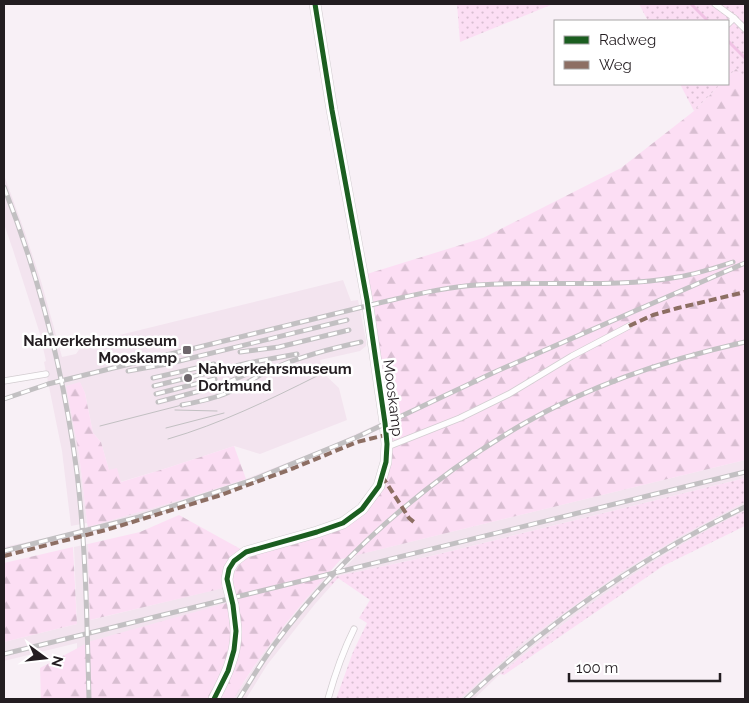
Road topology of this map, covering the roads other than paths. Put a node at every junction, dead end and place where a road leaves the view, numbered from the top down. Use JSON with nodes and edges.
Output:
{"nodes":[{"id":1,"x":315,"y":4,"type":"edge"},
{"id":2,"x":715,"y":4,"type":"edge"},
{"id":3,"x":734,"y":18,"type":"junction"},
{"id":4,"x":729,"y":23,"type":"edge"},
{"id":5,"x":745,"y":29,"type":"edge"},
{"id":6,"x":629,"y":326,"type":"dead end"},
{"id":7,"x":46,"y":374,"type":"dead end"},
{"id":8,"x":5,"y":381,"type":"edge"},
{"id":9,"x":386,"y":447,"type":"junction"},
{"id":10,"x":354,"y":629,"type":"dead end"},
{"id":11,"x":214,"y":699,"type":"edge"},
{"id":12,"x":328,"y":699,"type":"edge"}],
"edges":[{"from":1,"to":9,"type":"street","name":"Mooskamp"},
{"from":2,"to":3,"type":"lane"},
{"from":3,"to":4,"type":"lane"},
{"from":3,"to":5,"type":"lane"},
{"from":6,"to":9,"type":"lane"},
{"from":7,"to":8,"type":"lane"},
{"from":9,"to":11,"type":"street","name":"Mooskamp","bridge":true},
{"from":10,"to":12,"type":"lane"}]}
